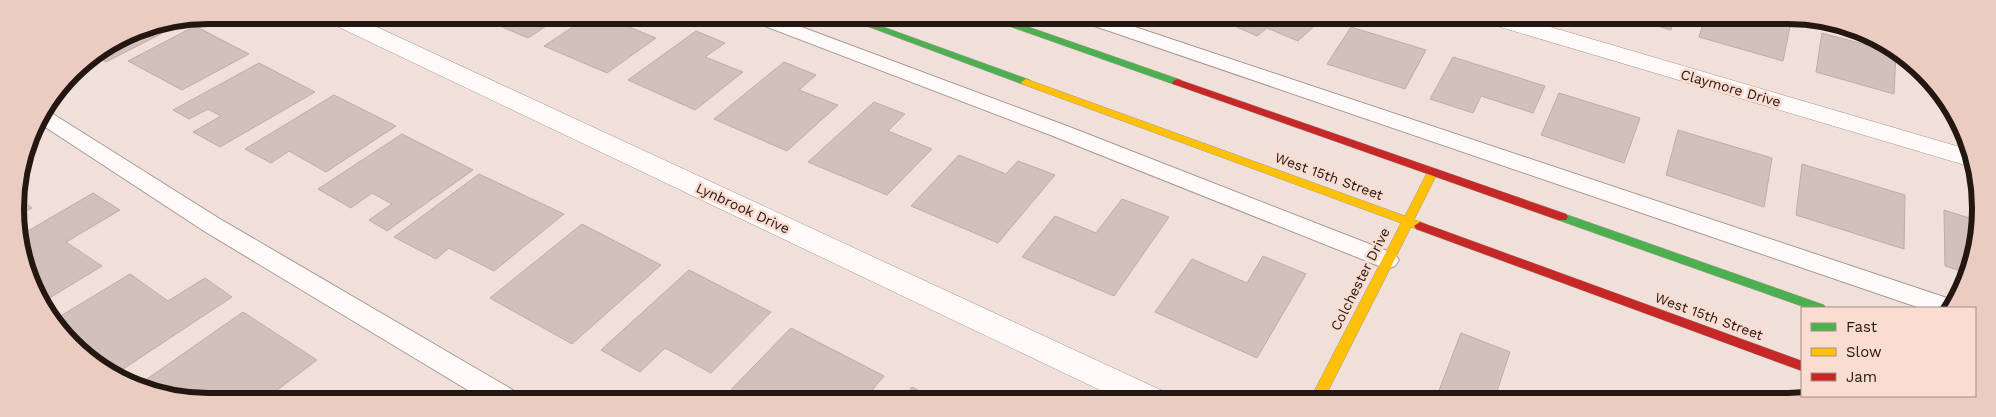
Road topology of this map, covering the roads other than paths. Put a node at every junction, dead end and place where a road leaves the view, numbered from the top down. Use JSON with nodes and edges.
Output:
{"nodes":[{"id":1,"x":351,"y":24,"type":"edge"},
{"id":2,"x":777,"y":24,"type":"edge"},
{"id":3,"x":867,"y":24,"type":"edge"},
{"id":4,"x":1012,"y":24,"type":"edge"},
{"id":5,"x":1108,"y":24,"type":"edge"},
{"id":6,"x":1515,"y":24,"type":"edge"},
{"id":7,"x":47,"y":120,"type":"edge"},
{"id":8,"x":1965,"y":157,"type":"edge"},
{"id":9,"x":1433,"y":172,"type":"junction"},
{"id":10,"x":1407,"y":221,"type":"junction"},
{"id":11,"x":1387,"y":260,"type":"junction"},
{"id":12,"x":1817,"y":307,"type":"edge"},
{"id":13,"x":1944,"y":307,"type":"edge"},
{"id":14,"x":1801,"y":366,"type":"edge"},
{"id":15,"x":496,"y":393,"type":"edge"},
{"id":16,"x":1137,"y":393,"type":"edge"},
{"id":17,"x":1320,"y":393,"type":"edge"}],
"edges":[{"from":1,"to":16,"type":"street","name":"Lynbrook Drive"},
{"from":2,"to":11,"type":"lane"},
{"from":3,"to":10,"type":"main road","name":"West 15th Street"},
{"from":4,"to":9,"type":"main road"},
{"from":5,"to":13,"type":"lane"},
{"from":6,"to":8,"type":"street","name":"Claymore Drive"},
{"from":7,"to":15,"type":"lane"},
{"from":9,"to":10,"type":"main road","name":"Colchester Drive"},
{"from":9,"to":12,"type":"main road"},
{"from":10,"to":11,"type":"main road","name":"Colchester Drive"},
{"from":10,"to":14,"type":"main road","name":"West 15th Street"},
{"from":11,"to":17,"type":"main road","name":"Colchester Drive"}]}
